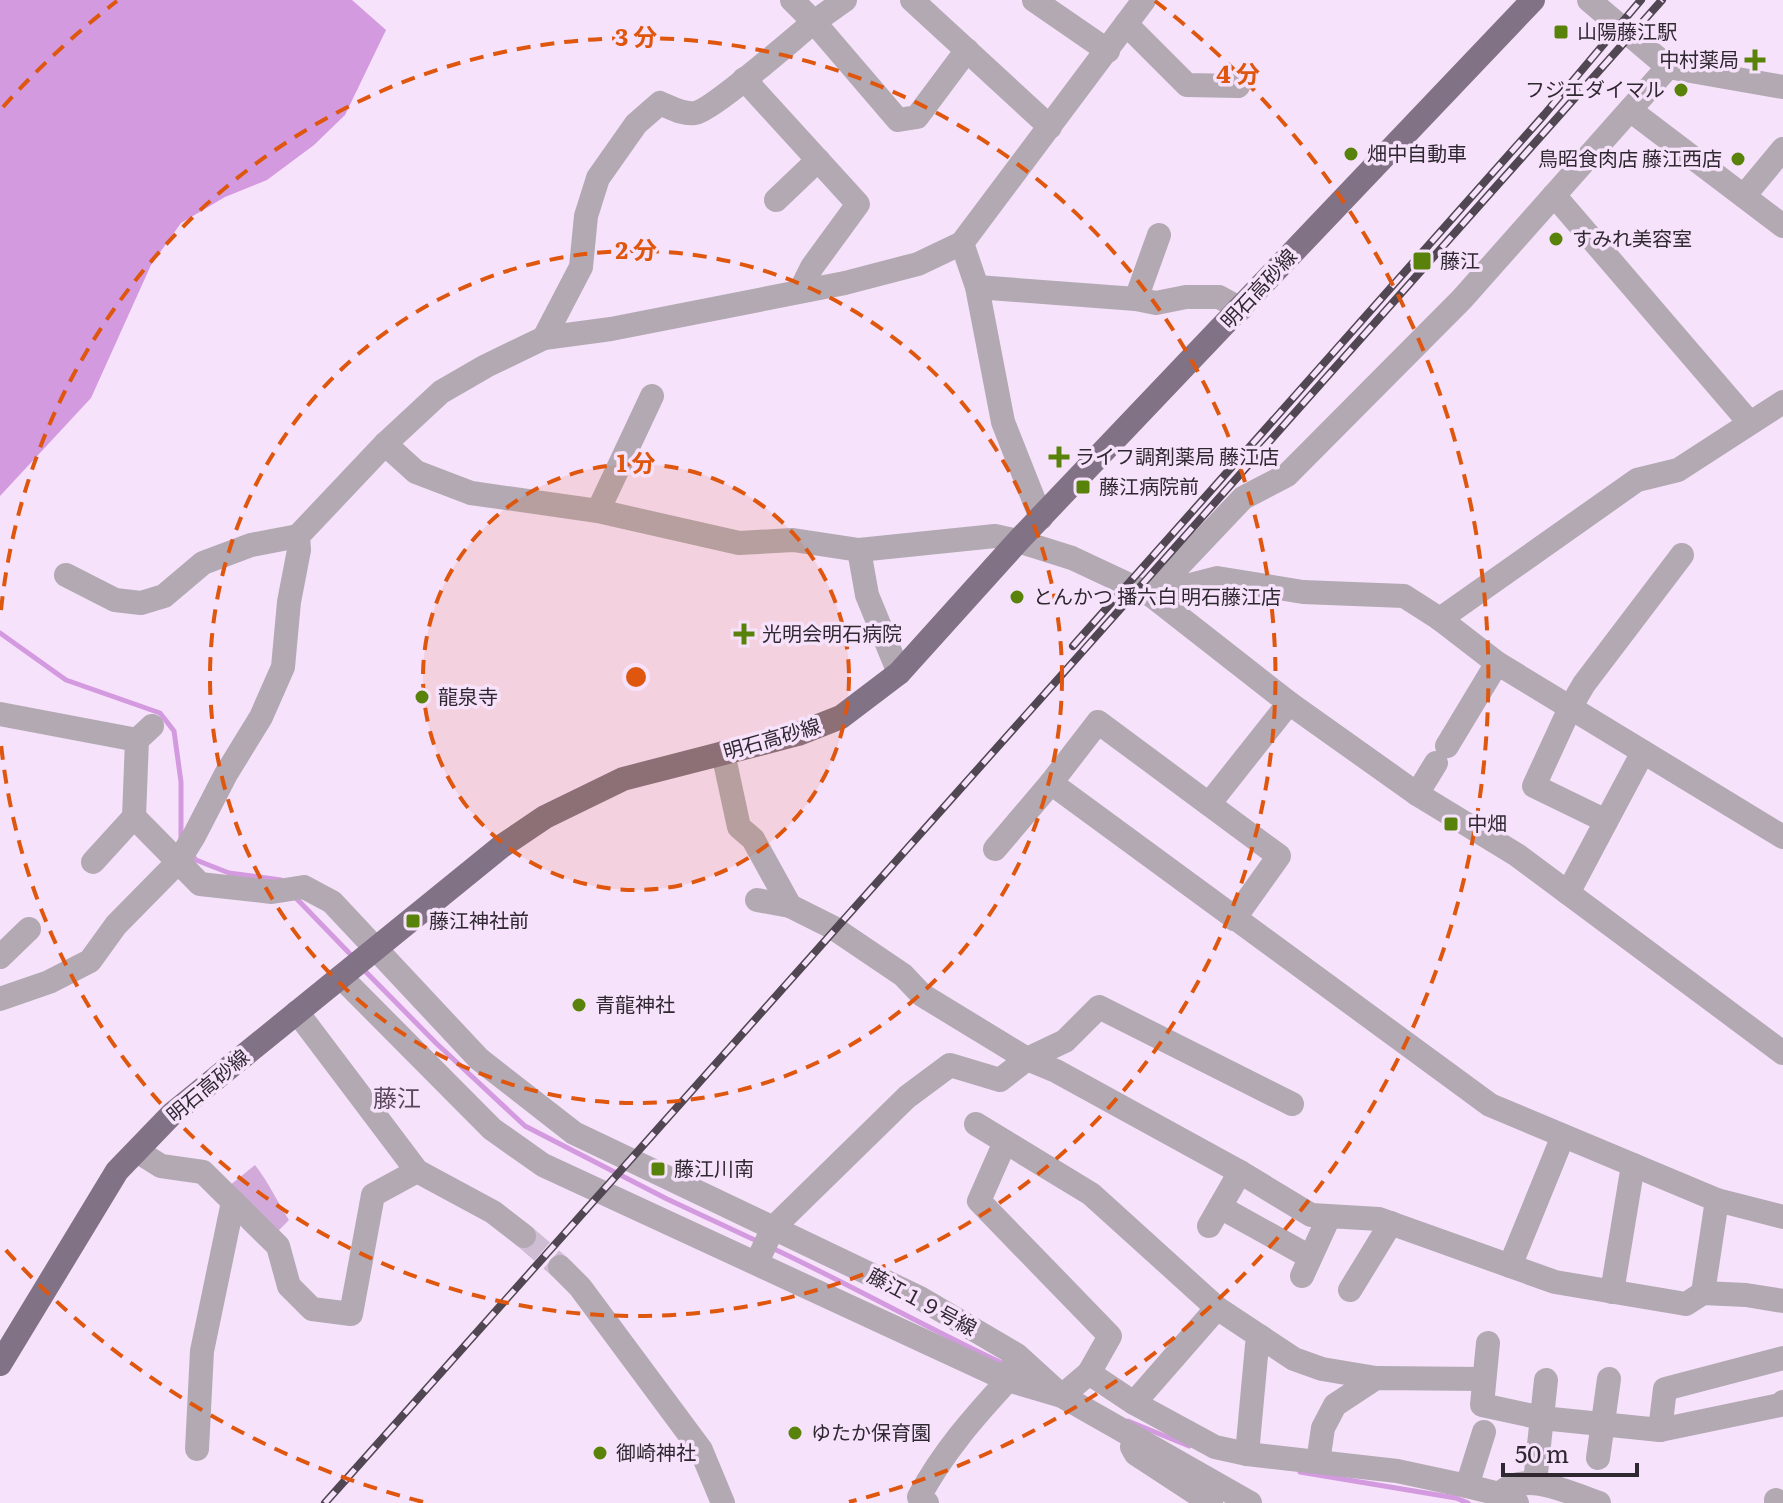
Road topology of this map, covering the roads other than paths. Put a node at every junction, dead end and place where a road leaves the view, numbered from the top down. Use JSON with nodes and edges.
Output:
{"nodes":[{"id":1,"x":792,"y":0,"type":"edge"},
{"id":2,"x":845,"y":0,"type":"edge"},
{"id":3,"x":912,"y":0,"type":"edge"},
{"id":4,"x":1034,"y":0,"type":"edge"},
{"id":5,"x":1144,"y":0,"type":"edge"},
{"id":6,"x":1533,"y":0,"type":"edge"},
{"id":7,"x":1589,"y":0,"type":"edge"},
{"id":8,"x":814,"y":22,"type":"junction"},
{"id":9,"x":1126,"y":24,"type":"junction"},
{"id":10,"x":967,"y":50,"type":"junction"},
{"id":11,"x":1108,"y":51,"type":"junction"},
{"id":12,"x":1668,"y":67,"type":"junction"},
{"id":13,"x":744,"y":79,"type":"junction"},
{"id":14,"x":1238,"y":86,"type":"dead end"},
{"id":15,"x":1783,"y":87,"type":"edge"},
{"id":16,"x":1630,"y":110,"type":"junction"},
{"id":17,"x":1050,"y":127,"type":"junction"},
{"id":18,"x":1783,"y":149,"type":"edge"},
{"id":19,"x":818,"y":160,"type":"junction"},
{"id":20,"x":1554,"y":195,"type":"junction"},
{"id":21,"x":1744,"y":196,"type":"junction"},
{"id":22,"x":776,"y":200,"type":"dead end"},
{"id":23,"x":1783,"y":226,"type":"edge"},
{"id":24,"x":1159,"y":235,"type":"dead end"},
{"id":25,"x":962,"y":243,"type":"junction"},
{"id":26,"x":977,"y":287,"type":"junction"},
{"id":27,"x":800,"y":291,"type":"junction"},
{"id":28,"x":1136,"y":299,"type":"junction"},
{"id":29,"x":1241,"y":309,"type":"junction"},
{"id":30,"x":544,"y":338,"type":"junction"},
{"id":31,"x":652,"y":396,"type":"dead end"},
{"id":32,"x":1783,"y":402,"type":"edge"},
{"id":33,"x":1749,"y":422,"type":"junction"},
{"id":34,"x":385,"y":444,"type":"junction"},
{"id":35,"x":598,"y":511,"type":"junction"},
{"id":36,"x":1041,"y":518,"type":"junction"},
{"id":37,"x":298,"y":536,"type":"junction"},
{"id":38,"x":1018,"y":541,"type":"junction"},
{"id":39,"x":859,"y":550,"type":"junction"},
{"id":40,"x":1682,"y":555,"type":"dead end"},
{"id":41,"x":66,"y":575,"type":"dead end"},
{"id":42,"x":1151,"y":595,"type":"junction"},
{"id":43,"x":1440,"y":619,"type":"junction"},
{"id":44,"x":1497,"y":663,"type":"junction"},
{"id":45,"x":899,"y":673,"type":"junction"},
{"id":46,"x":1289,"y":703,"type":"junction"},
{"id":47,"x":1570,"y":708,"type":"junction"},
{"id":48,"x":0,"y":714,"type":"edge"},
{"id":49,"x":1643,"y":752,"type":"junction"},
{"id":50,"x":723,"y":753,"type":"junction"},
{"id":51,"x":1051,"y":783,"type":"junction"},
{"id":52,"x":1417,"y":794,"type":"junction"},
{"id":53,"x":1209,"y":804,"type":"junction"},
{"id":54,"x":134,"y":817,"type":"junction"},
{"id":55,"x":1606,"y":821,"type":"junction"},
{"id":56,"x":1783,"y":837,"type":"edge"},
{"id":57,"x":995,"y":849,"type":"dead end"},
{"id":58,"x":93,"y":862,"type":"dead end"},
{"id":59,"x":178,"y":862,"type":"junction"},
{"id":60,"x":1568,"y":893,"type":"junction"},
{"id":61,"x":757,"y":900,"type":"dead end"},
{"id":62,"x":790,"y":906,"type":"junction"},
{"id":63,"x":1234,"y":919,"type":"junction"},
{"id":64,"x":29,"y":929,"type":"dead end"},
{"id":65,"x":0,"y":957,"type":"edge"},
{"id":66,"x":358,"y":963,"type":"junction"},
{"id":67,"x":0,"y":999,"type":"edge"},
{"id":68,"x":297,"y":1012,"type":"junction"},
{"id":69,"x":1783,"y":1053,"type":"edge"},
{"id":70,"x":1027,"y":1059,"type":"junction"},
{"id":71,"x":1292,"y":1104,"type":"dead end"},
{"id":72,"x":976,"y":1124,"type":"dead end"},
{"id":73,"x":1563,"y":1136,"type":"junction"},
{"id":74,"x":1005,"y":1142,"type":"junction"},
{"id":75,"x":137,"y":1151,"type":"junction"},
{"id":76,"x":1633,"y":1165,"type":"junction"},
{"id":77,"x":417,"y":1171,"type":"junction"},
{"id":78,"x":1240,"y":1172,"type":"junction"},
{"id":79,"x":1717,"y":1200,"type":"junction"},
{"id":80,"x":233,"y":1202,"type":"junction"},
{"id":81,"x":1329,"y":1217,"type":"junction"},
{"id":82,"x":1783,"y":1217,"type":"edge"},
{"id":83,"x":1391,"y":1223,"type":"junction"},
{"id":84,"x":773,"y":1228,"type":"junction"},
{"id":85,"x":524,"y":1236,"type":"tunnel mouth"},
{"id":86,"x":757,"y":1262,"type":"junction"},
{"id":87,"x":1510,"y":1266,"type":"junction"},
{"id":88,"x":560,"y":1267,"type":"tunnel mouth"},
{"id":89,"x":1350,"y":1290,"type":"dead end"},
{"id":90,"x":1612,"y":1292,"type":"junction"},
{"id":91,"x":1703,"y":1293,"type":"junction"},
{"id":92,"x":1783,"y":1301,"type":"edge"},
{"id":93,"x":1217,"y":1308,"type":"junction"},
{"id":94,"x":1261,"y":1337,"type":"junction"},
{"id":95,"x":1488,"y":1343,"type":"dead end"},
{"id":96,"x":1017,"y":1355,"type":"junction"},
{"id":97,"x":1783,"y":1358,"type":"edge"},
{"id":98,"x":0,"y":1364,"type":"edge"},
{"id":99,"x":1089,"y":1373,"type":"junction"},
{"id":100,"x":1376,"y":1378,"type":"junction"},
{"id":101,"x":1483,"y":1379,"type":"junction"},
{"id":102,"x":1609,"y":1379,"type":"dead end"},
{"id":103,"x":1008,"y":1380,"type":"junction"},
{"id":104,"x":1546,"y":1380,"type":"dead end"},
{"id":105,"x":1062,"y":1396,"type":"junction"},
{"id":106,"x":1783,"y":1402,"type":"edge"},
{"id":107,"x":1134,"y":1403,"type":"junction"},
{"id":108,"x":1542,"y":1418,"type":"junction"},
{"id":109,"x":1603,"y":1424,"type":"junction"},
{"id":110,"x":1120,"y":1426,"type":"junction"},
{"id":111,"x":1660,"y":1430,"type":"junction"},
{"id":112,"x":1484,"y":1432,"type":"dead end"},
{"id":113,"x":197,"y":1449,"type":"dead end"},
{"id":114,"x":1247,"y":1454,"type":"junction"},
{"id":115,"x":1598,"y":1458,"type":"dead end"},
{"id":116,"x":1318,"y":1462,"type":"junction"},
{"id":117,"x":1535,"y":1482,"type":"junction"},
{"id":118,"x":1467,"y":1486,"type":"junction"},
{"id":119,"x":1508,"y":1499,"type":"edge"},
{"id":120,"x":1247,"y":1501,"type":"edge"},
{"id":121,"x":723,"y":1503,"type":"edge"},
{"id":122,"x":927,"y":1503,"type":"edge"},
{"id":123,"x":1211,"y":1503,"type":"edge"},
{"id":124,"x":1599,"y":1503,"type":"edge"}],
"edges":[{"from":1,"to":8,"type":"street"},
{"from":2,"to":8,"type":"street"},
{"from":3,"to":10,"type":"street"},
{"from":4,"to":11,"type":"street"},
{"from":5,"to":9,"type":"street"},
{"from":6,"to":29,"type":"main road","name":"明石高砂線"},
{"from":7,"to":12,"type":"street"},
{"from":8,"to":10,"type":"street"},
{"from":8,"to":13,"type":"street"},
{"from":9,"to":11,"type":"street"},
{"from":9,"to":14,"type":"street"},
{"from":10,"to":17,"type":"street"},
{"from":11,"to":17,"type":"street"},
{"from":12,"to":15,"type":"street"},
{"from":12,"to":16,"type":"street"},
{"from":13,"to":19,"type":"street"},
{"from":13,"to":30,"type":"street"},
{"from":16,"to":20,"type":"street"},
{"from":16,"to":21,"type":"street"},
{"from":17,"to":25,"type":"street"},
{"from":18,"to":21,"type":"street"},
{"from":19,"to":22,"type":"street"},
{"from":19,"to":27,"type":"street"},
{"from":20,"to":33,"type":"street"},
{"from":20,"to":42,"type":"street"},
{"from":21,"to":23,"type":"street"},
{"from":24,"to":28,"type":"street"},
{"from":25,"to":26,"type":"street"},
{"from":25,"to":27,"type":"street"},
{"from":26,"to":28,"type":"street"},
{"from":26,"to":36,"type":"street"},
{"from":27,"to":30,"type":"street"},
{"from":28,"to":29,"type":"street"},
{"from":29,"to":36,"type":"main road","name":"明石高砂線"},
{"from":30,"to":34,"type":"street"},
{"from":31,"to":35,"type":"street"},
{"from":32,"to":33,"type":"street"},
{"from":33,"to":43,"type":"street"},
{"from":34,"to":35,"type":"street"},
{"from":34,"to":37,"type":"street"},
{"from":35,"to":39,"type":"street"},
{"from":36,"to":38,"type":"main road","name":"明石高砂線"},
{"from":37,"to":41,"type":"street"},
{"from":37,"to":59,"type":"street"},
{"from":38,"to":39,"type":"street"},
{"from":38,"to":42,"type":"street"},
{"from":38,"to":45,"type":"main road","name":"明石高砂線"},
{"from":39,"to":45,"type":"street"},
{"from":40,"to":47,"type":"street"},
{"from":42,"to":43,"type":"street"},
{"from":42,"to":46,"type":"street"},
{"from":43,"to":44,"type":"street"},
{"from":44,"to":47,"type":"street"},
{"from":44,"to":52,"type":"street"},
{"from":45,"to":50,"type":"main road","name":"明石高砂線"},
{"from":46,"to":52,"type":"street"},
{"from":46,"to":53,"type":"street"},
{"from":47,"to":49,"type":"street"},
{"from":47,"to":55,"type":"street"},
{"from":48,"to":54,"type":"street"},
{"from":49,"to":55,"type":"street"},
{"from":49,"to":56,"type":"street"},
{"from":50,"to":62,"type":"street"},
{"from":50,"to":66,"type":"main road","name":"明石高砂線"},
{"from":51,"to":53,"type":"street"},
{"from":51,"to":57,"type":"street"},
{"from":51,"to":63,"type":"street"},
{"from":52,"to":60,"type":"street"},
{"from":53,"to":63,"type":"street"},
{"from":54,"to":58,"type":"street"},
{"from":54,"to":59,"type":"street"},
{"from":55,"to":60,"type":"street"},
{"from":59,"to":66,"type":"street"},
{"from":59,"to":67,"type":"street"},
{"from":60,"to":69,"type":"street"},
{"from":61,"to":62,"type":"street"},
{"from":62,"to":70,"type":"street"},
{"from":63,"to":73,"type":"street"},
{"from":64,"to":65,"type":"street"},
{"from":66,"to":68,"type":"main road","name":"明石高砂線"},
{"from":66,"to":84,"type":"street","name":"藤江１９号線"},
{"from":66,"to":86,"type":"street"},
{"from":68,"to":75,"type":"main road","name":"明石高砂線"},
{"from":68,"to":77,"type":"street"},
{"from":70,"to":71,"type":"street"},
{"from":70,"to":78,"type":"street"},
{"from":70,"to":84,"type":"street"},
{"from":72,"to":74,"type":"street"},
{"from":73,"to":76,"type":"street"},
{"from":73,"to":87,"type":"street"},
{"from":74,"to":93,"type":"street"},
{"from":74,"to":99,"type":"street"},
{"from":75,"to":80,"type":"street"},
{"from":75,"to":98,"type":"main road","name":"明石高砂線"},
{"from":76,"to":79,"type":"street"},
{"from":76,"to":90,"type":"street"},
{"from":77,"to":80,"type":"street"},
{"from":77,"to":85,"type":"street"},
{"from":78,"to":81,"type":"street"},
{"from":78,"to":81,"type":"street"},
{"from":79,"to":82,"type":"street"},
{"from":79,"to":91,"type":"street"},
{"from":80,"to":113,"type":"street"},
{"from":81,"to":83,"type":"street"},
{"from":83,"to":87,"type":"street"},
{"from":83,"to":89,"type":"street"},
{"from":84,"to":86,"type":"street"},
{"from":84,"to":96,"type":"street","name":"藤江１９号線"},
{"from":86,"to":103,"type":"street"},
{"from":87,"to":90,"type":"street"},
{"from":88,"to":121,"type":"street"},
{"from":90,"to":91,"type":"street"},
{"from":91,"to":92,"type":"street"},
{"from":93,"to":94,"type":"street"},
{"from":93,"to":107,"type":"street"},
{"from":94,"to":100,"type":"street"},
{"from":94,"to":114,"type":"street"},
{"from":95,"to":101,"type":"street"},
{"from":96,"to":103,"type":"street"},
{"from":96,"to":105,"type":"street","name":"藤江１９号線"},
{"from":97,"to":111,"type":"street"},
{"from":99,"to":105,"type":"street"},
{"from":99,"to":107,"type":"street"},
{"from":100,"to":101,"type":"street"},
{"from":100,"to":116,"type":"street"},
{"from":101,"to":108,"type":"street"},
{"from":102,"to":109,"type":"street"},
{"from":103,"to":105,"type":"street"},
{"from":103,"to":122,"type":"street"},
{"from":104,"to":108,"type":"street"},
{"from":105,"to":110,"type":"street"},
{"from":106,"to":111,"type":"street"},
{"from":107,"to":114,"type":"street"},
{"from":108,"to":109,"type":"street"},
{"from":108,"to":117,"type":"street"},
{"from":109,"to":111,"type":"street"},
{"from":109,"to":115,"type":"street"},
{"from":110,"to":120,"type":"street"},
{"from":110,"to":123,"type":"street"},
{"from":112,"to":118,"type":"street"},
{"from":114,"to":116,"type":"street"},
{"from":116,"to":118,"type":"street"},
{"from":117,"to":119,"type":"street"},
{"from":117,"to":124,"type":"street"},
{"from":118,"to":119,"type":"street"}]}
